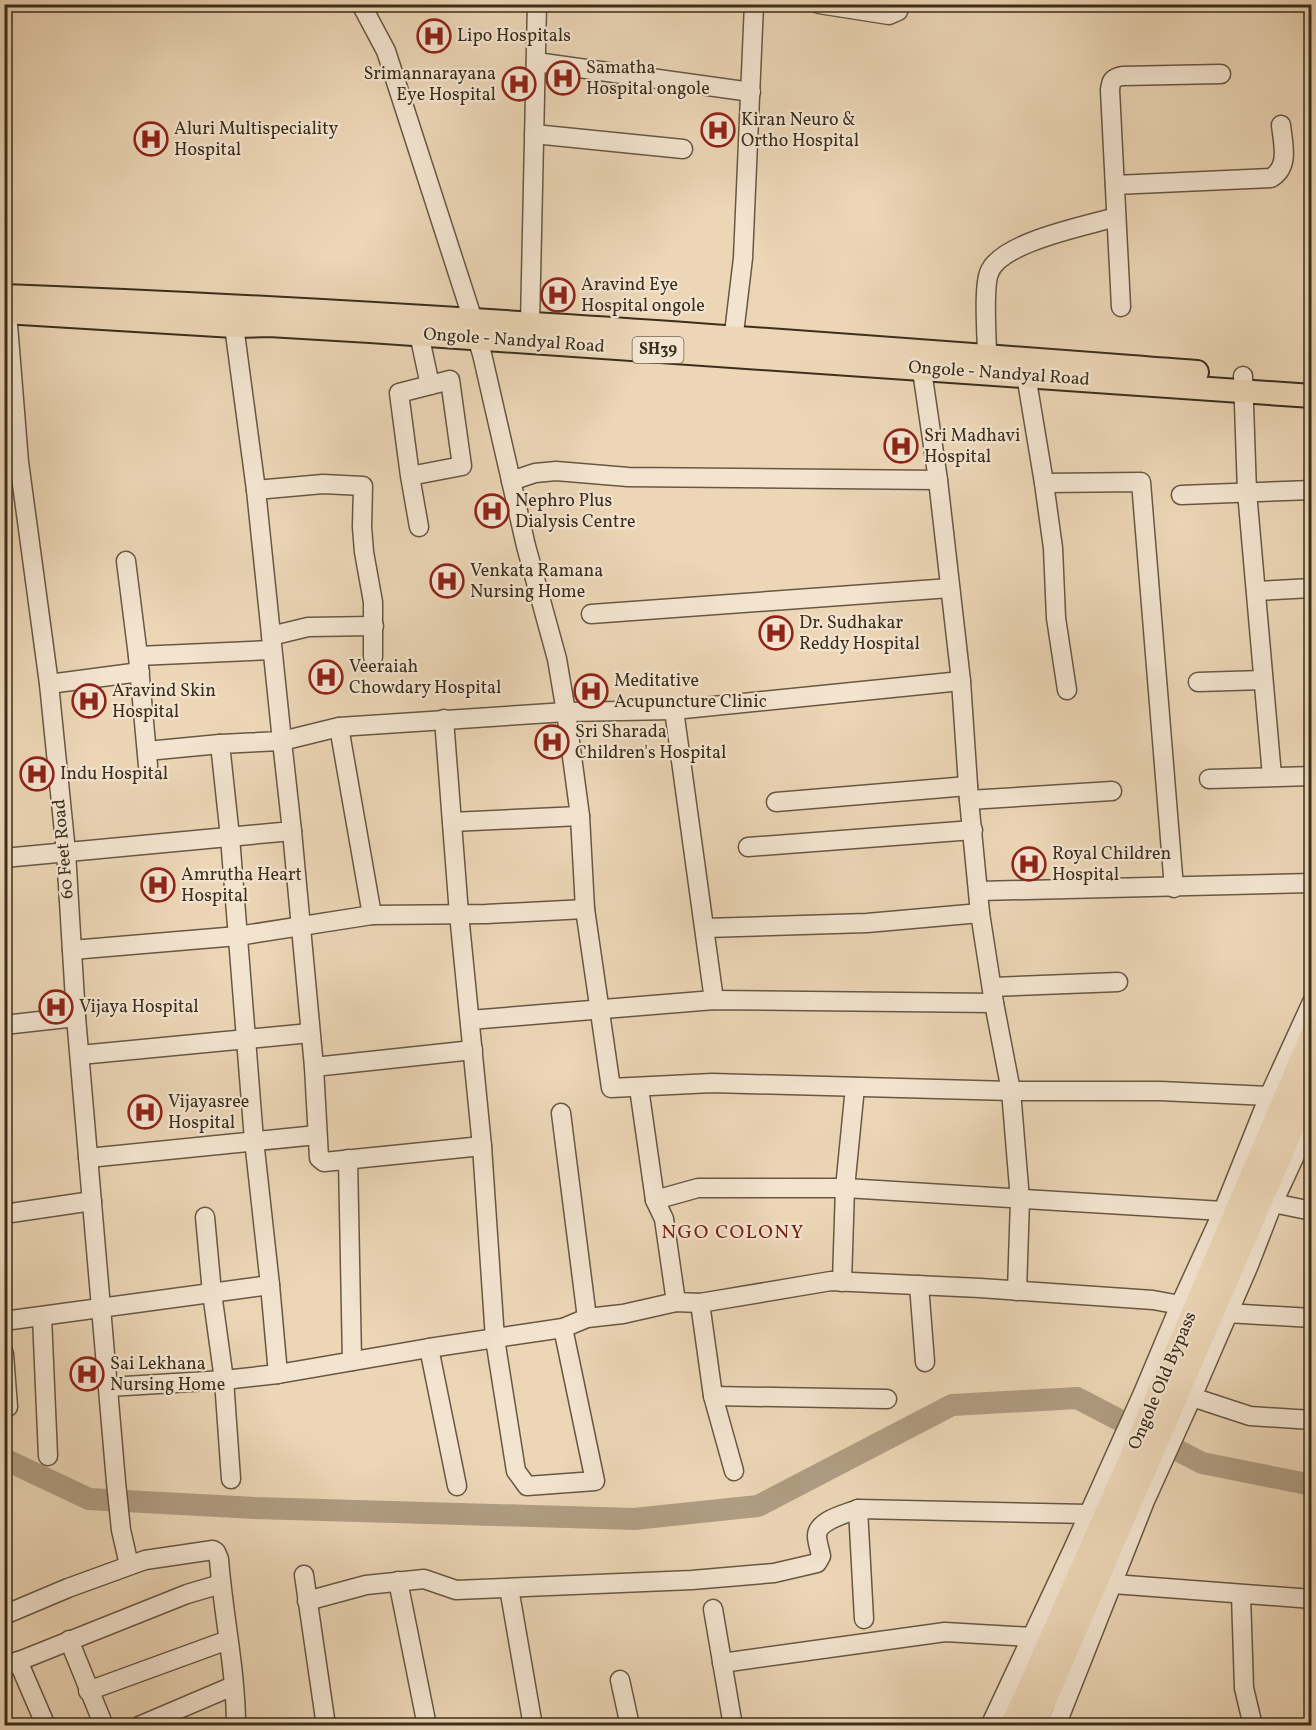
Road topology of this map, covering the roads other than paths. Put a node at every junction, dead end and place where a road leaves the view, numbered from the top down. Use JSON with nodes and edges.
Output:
{"nodes":[{"id":1,"x":361,"y":4,"type":"edge"},
{"id":2,"x":537,"y":4,"type":"edge"},
{"id":3,"x":754,"y":4,"type":"edge"},
{"id":4,"x":819,"y":4,"type":"edge"},
{"id":5,"x":900,"y":4,"type":"edge"},
{"id":6,"x":536,"y":62,"type":"junction"},
{"id":7,"x":1221,"y":74,"type":"dead end"},
{"id":8,"x":751,"y":92,"type":"junction"},
{"id":9,"x":1281,"y":125,"type":"dead end"},
{"id":10,"x":534,"y":134,"type":"junction"},
{"id":11,"x":683,"y":149,"type":"dead end"},
{"id":12,"x":1114,"y":185,"type":"junction"},
{"id":13,"x":1116,"y":217,"type":"junction"},
{"id":14,"x":6,"y":304,"type":"edge"},
{"id":15,"x":1121,"y":308,"type":"dead end"},
{"id":16,"x":370,"y":322,"type":"junction"},
{"id":17,"x":530,"y":323,"type":"junction"},
{"id":18,"x":234,"y":326,"type":"junction"},
{"id":19,"x":475,"y":329,"type":"junction"},
{"id":20,"x":419,"y":334,"type":"junction"},
{"id":21,"x":733,"y":346,"type":"junction"},
{"id":22,"x":987,"y":356,"type":"junction"},
{"id":23,"x":921,"y":359,"type":"junction"},
{"id":24,"x":1026,"y":375,"type":"junction"},
{"id":25,"x":1311,"y":381,"type":"edge"},
{"id":26,"x":1243,"y":383,"type":"junction"},
{"id":27,"x":430,"y":385,"type":"junction"},
{"id":28,"x":1311,"y":396,"type":"edge"},
{"id":29,"x":12,"y":463,"type":"edge"},
{"id":30,"x":410,"y":476,"type":"junction"},
{"id":31,"x":938,"y":480,"type":"junction"},
{"id":32,"x":511,"y":481,"type":"junction"},
{"id":33,"x":1044,"y":483,"type":"junction"},
{"id":34,"x":256,"y":490,"type":"junction"},
{"id":35,"x":1311,"y":490,"type":"edge"},
{"id":36,"x":1247,"y":492,"type":"junction"},
{"id":37,"x":1181,"y":495,"type":"dead end"},
{"id":38,"x":419,"y":527,"type":"dead end"},
{"id":39,"x":126,"y":561,"type":"dead end"},
{"id":40,"x":950,"y":588,"type":"junction"},
{"id":41,"x":1311,"y":588,"type":"edge"},
{"id":42,"x":1256,"y":591,"type":"junction"},
{"id":43,"x":591,"y":614,"type":"dead end"},
{"id":44,"x":374,"y":626,"type":"junction"},
{"id":45,"x":272,"y":643,"type":"junction"},
{"id":46,"x":373,"y":657,"type":"dead end"},
{"id":47,"x":139,"y":664,"type":"junction"},
{"id":48,"x":1263,"y":680,"type":"junction"},
{"id":49,"x":961,"y":681,"type":"junction"},
{"id":50,"x":1198,"y":682,"type":"dead end"},
{"id":51,"x":49,"y":684,"type":"junction"},
{"id":52,"x":1067,"y":690,"type":"dead end"},
{"id":53,"x":674,"y":710,"type":"junction"},
{"id":54,"x":566,"y":712,"type":"junction"},
{"id":55,"x":444,"y":719,"type":"junction"},
{"id":56,"x":339,"y":727,"type":"junction"},
{"id":57,"x":282,"y":741,"type":"junction"},
{"id":58,"x":220,"y":744,"type":"junction"},
{"id":59,"x":1311,"y":776,"type":"edge"},
{"id":60,"x":1272,"y":777,"type":"junction"},
{"id":61,"x":1209,"y":779,"type":"dead end"},
{"id":62,"x":1113,"y":791,"type":"dead end"},
{"id":63,"x":968,"y":793,"type":"junction"},
{"id":64,"x":776,"y":802,"type":"dead end"},
{"id":65,"x":580,"y":816,"type":"junction"},
{"id":66,"x":452,"y":822,"type":"junction"},
{"id":67,"x":973,"y":830,"type":"junction"},
{"id":68,"x":292,"y":831,"type":"junction"},
{"id":69,"x":230,"y":837,"type":"junction"},
{"id":70,"x":748,"y":847,"type":"dead end"},
{"id":71,"x":66,"y":852,"type":"junction"},
{"id":72,"x":4,"y":858,"type":"edge"},
{"id":73,"x":1311,"y":883,"type":"edge"},
{"id":74,"x":1174,"y":888,"type":"junction"},
{"id":75,"x":980,"y":891,"type":"junction"},
{"id":76,"x":585,"y":909,"type":"junction"},
{"id":77,"x":981,"y":913,"type":"junction"},
{"id":78,"x":459,"y":914,"type":"junction"},
{"id":79,"x":372,"y":915,"type":"junction"},
{"id":80,"x":301,"y":927,"type":"junction"},
{"id":81,"x":705,"y":928,"type":"junction"},
{"id":82,"x":238,"y":936,"type":"junction"},
{"id":83,"x":72,"y":950,"type":"junction"},
{"id":84,"x":1118,"y":982,"type":"dead end"},
{"id":85,"x":993,"y":995,"type":"junction"},
{"id":86,"x":714,"y":1000,"type":"junction"},
{"id":87,"x":1311,"y":1002,"type":"edge"},
{"id":88,"x":599,"y":1009,"type":"junction"},
{"id":89,"x":76,"y":1017,"type":"junction"},
{"id":90,"x":470,"y":1020,"type":"junction"},
{"id":91,"x":4,"y":1025,"type":"edge"},
{"id":92,"x":310,"y":1033,"type":"junction"},
{"id":93,"x":1311,"y":1034,"type":"edge"},
{"id":94,"x":245,"y":1039,"type":"junction"},
{"id":95,"x":473,"y":1050,"type":"junction"},
{"id":96,"x":80,"y":1055,"type":"junction"},
{"id":97,"x":314,"y":1067,"type":"junction"},
{"id":98,"x":1311,"y":1083,"type":"edge"},
{"id":99,"x":855,"y":1087,"type":"junction"},
{"id":100,"x":639,"y":1088,"type":"junction"},
{"id":101,"x":1011,"y":1091,"type":"junction"},
{"id":102,"x":1269,"y":1096,"type":"junction"},
{"id":103,"x":561,"y":1113,"type":"dead end"},
{"id":104,"x":1311,"y":1119,"type":"edge"},
{"id":105,"x":317,"y":1135,"type":"junction"},
{"id":106,"x":254,"y":1140,"type":"junction"},
{"id":107,"x":482,"y":1146,"type":"junction"},
{"id":108,"x":88,"y":1158,"type":"junction"},
{"id":109,"x":348,"y":1159,"type":"junction"},
{"id":110,"x":845,"y":1188,"type":"junction"},
{"id":111,"x":655,"y":1200,"type":"junction"},
{"id":112,"x":1020,"y":1200,"type":"junction"},
{"id":113,"x":92,"y":1202,"type":"junction"},
{"id":114,"x":1273,"y":1203,"type":"junction"},
{"id":115,"x":1223,"y":1211,"type":"junction"},
{"id":116,"x":1311,"y":1211,"type":"edge"},
{"id":117,"x":4,"y":1214,"type":"edge"},
{"id":118,"x":205,"y":1217,"type":"dead end"},
{"id":119,"x":842,"y":1282,"type":"junction"},
{"id":120,"x":919,"y":1285,"type":"junction"},
{"id":121,"x":270,"y":1286,"type":"junction"},
{"id":122,"x":1017,"y":1291,"type":"junction"},
{"id":123,"x":212,"y":1293,"type":"junction"},
{"id":124,"x":676,"y":1302,"type":"junction"},
{"id":125,"x":700,"y":1303,"type":"junction"},
{"id":126,"x":1180,"y":1305,"type":"junction"},
{"id":127,"x":102,"y":1308,"type":"junction"},
{"id":128,"x":1227,"y":1313,"type":"junction"},
{"id":129,"x":42,"y":1317,"type":"junction"},
{"id":130,"x":587,"y":1318,"type":"junction"},
{"id":131,"x":1311,"y":1318,"type":"edge"},
{"id":132,"x":4,"y":1321,"type":"edge"},
{"id":133,"x":563,"y":1328,"type":"junction"},
{"id":134,"x":495,"y":1339,"type":"junction"},
{"id":135,"x":429,"y":1347,"type":"junction"},
{"id":136,"x":4,"y":1354,"type":"edge"},
{"id":137,"x":352,"y":1361,"type":"junction"},
{"id":138,"x":925,"y":1362,"type":"dead end"},
{"id":139,"x":278,"y":1374,"type":"junction"},
{"id":140,"x":224,"y":1380,"type":"junction"},
{"id":141,"x":109,"y":1387,"type":"junction"},
{"id":142,"x":712,"y":1396,"type":"junction"},
{"id":143,"x":887,"y":1399,"type":"dead end"},
{"id":144,"x":1170,"y":1400,"type":"junction"},
{"id":145,"x":8,"y":1407,"type":"dead end"},
{"id":146,"x":1311,"y":1420,"type":"edge"},
{"id":147,"x":48,"y":1456,"type":"dead end"},
{"id":148,"x":1138,"y":1461,"type":"junction"},
{"id":149,"x":734,"y":1471,"type":"dead end"},
{"id":150,"x":231,"y":1479,"type":"dead end"},
{"id":151,"x":457,"y":1486,"type":"dead end"},
{"id":152,"x":858,"y":1509,"type":"junction"},
{"id":153,"x":1088,"y":1514,"type":"junction"},
{"id":154,"x":129,"y":1565,"type":"junction"},
{"id":155,"x":304,"y":1575,"type":"dead end"},
{"id":156,"x":398,"y":1581,"type":"junction"},
{"id":157,"x":221,"y":1584,"type":"junction"},
{"id":158,"x":1113,"y":1584,"type":"junction"},
{"id":159,"x":509,"y":1588,"type":"junction"},
{"id":160,"x":1241,"y":1595,"type":"junction"},
{"id":161,"x":1311,"y":1599,"type":"edge"},
{"id":162,"x":307,"y":1601,"type":"junction"},
{"id":163,"x":713,"y":1610,"type":"dead end"},
{"id":164,"x":4,"y":1615,"type":"edge"},
{"id":165,"x":864,"y":1619,"type":"dead end"},
{"id":166,"x":1031,"y":1637,"type":"junction"},
{"id":167,"x":69,"y":1640,"type":"junction"},
{"id":168,"x":228,"y":1640,"type":"junction"},
{"id":169,"x":722,"y":1663,"type":"junction"},
{"id":170,"x":11,"y":1664,"type":"edge"},
{"id":171,"x":620,"y":1680,"type":"dead end"},
{"id":172,"x":233,"y":1686,"type":"junction"},
{"id":173,"x":88,"y":1691,"type":"junction"},
{"id":174,"x":46,"y":1725,"type":"edge"},
{"id":175,"x":104,"y":1725,"type":"edge"},
{"id":176,"x":139,"y":1725,"type":"edge"},
{"id":177,"x":236,"y":1725,"type":"edge"},
{"id":178,"x":326,"y":1725,"type":"edge"},
{"id":179,"x":428,"y":1725,"type":"edge"},
{"id":180,"x":533,"y":1725,"type":"edge"},
{"id":181,"x":630,"y":1725,"type":"edge"},
{"id":182,"x":733,"y":1725,"type":"edge"},
{"id":183,"x":990,"y":1725,"type":"edge"},
{"id":184,"x":1012,"y":1725,"type":"edge"},
{"id":185,"x":1034,"y":1725,"type":"edge"},
{"id":186,"x":1056,"y":1725,"type":"edge"},
{"id":187,"x":1253,"y":1725,"type":"edge"}],
"edges":[{"from":1,"to":19,"type":"street"},
{"from":2,"to":6,"type":"street"},
{"from":3,"to":8,"type":"street"},
{"from":4,"to":5,"type":"street"},
{"from":6,"to":8,"type":"street"},
{"from":6,"to":10,"type":"street"},
{"from":7,"to":12,"type":"street"},
{"from":8,"to":21,"type":"street"},
{"from":9,"to":12,"type":"street"},
{"from":10,"to":11,"type":"street"},
{"from":10,"to":17,"type":"street"},
{"from":12,"to":13,"type":"street"},
{"from":13,"to":15,"type":"street"},
{"from":13,"to":22,"type":"street"},
{"from":14,"to":16,"type":"main road","name":"Ongole - Nandyal Road","number":"SH39"},
{"from":14,"to":18,"type":"main road","name":"Ongole - Nandyal Road","number":"SH39"},
{"from":14,"to":29,"type":"street","name":"60 Feet Road"},
{"from":16,"to":18,"type":"main road","name":"Ongole - Nandyal Road","number":"SH39"},
{"from":16,"to":19,"type":"main road","name":"Ongole - Nandyal Road","number":"SH39"},
{"from":16,"to":20,"type":"main road","name":"Ongole - Nandyal Road","number":"SH39"},
{"from":17,"to":19,"type":"main road","name":"Ongole - Nandyal Road","number":"SH39"},
{"from":17,"to":21,"type":"main road","name":"Ongole - Nandyal Road","number":"SH39"},
{"from":18,"to":34,"type":"street"},
{"from":19,"to":20,"type":"main road","name":"Ongole - Nandyal Road","number":"SH39"},
{"from":19,"to":21,"type":"main road","name":"Ongole - Nandyal Road","number":"SH39"},
{"from":19,"to":32,"type":"street"},
{"from":20,"to":27,"type":"street"},
{"from":21,"to":23,"type":"main road","name":"Ongole - Nandyal Road","number":"SH39"},
{"from":22,"to":23,"type":"main road","name":"Ongole - Nandyal Road","number":"SH39"},
{"from":22,"to":26,"type":"main road","name":"Ongole - Nandyal Road","number":"SH39"},
{"from":23,"to":24,"type":"main road","name":"Ongole - Nandyal Road","number":"SH39"},
{"from":23,"to":31,"type":"street"},
{"from":24,"to":26,"type":"main road","name":"Ongole - Nandyal Road","number":"SH39"},
{"from":24,"to":33,"type":"street"},
{"from":25,"to":26,"type":"main road","name":"Ongole - Nandyal Road","number":"SH39"},
{"from":26,"to":28,"type":"main road","name":"Ongole - Nandyal Road","number":"SH39"},
{"from":26,"to":36,"type":"street"},
{"from":27,"to":30,"type":"street"},
{"from":27,"to":30,"type":"street"},
{"from":29,"to":51,"type":"street","name":"60 Feet Road"},
{"from":30,"to":38,"type":"street"},
{"from":31,"to":32,"type":"street"},
{"from":31,"to":40,"type":"street"},
{"from":32,"to":54,"type":"street"},
{"from":33,"to":52,"type":"street"},
{"from":33,"to":74,"type":"street"},
{"from":34,"to":44,"type":"street"},
{"from":34,"to":45,"type":"street"},
{"from":35,"to":36,"type":"street"},
{"from":36,"to":37,"type":"street"},
{"from":36,"to":42,"type":"street"},
{"from":39,"to":47,"type":"street"},
{"from":40,"to":43,"type":"street"},
{"from":40,"to":49,"type":"street"},
{"from":41,"to":42,"type":"street"},
{"from":42,"to":48,"type":"street"},
{"from":44,"to":45,"type":"street"},
{"from":44,"to":46,"type":"street"},
{"from":45,"to":47,"type":"street"},
{"from":45,"to":57,"type":"street"},
{"from":47,"to":51,"type":"street"},
{"from":47,"to":58,"type":"street"},
{"from":48,"to":50,"type":"street"},
{"from":48,"to":60,"type":"street"},
{"from":49,"to":53,"type":"street"},
{"from":49,"to":63,"type":"street"},
{"from":51,"to":71,"type":"street","name":"60 Feet Road"},
{"from":53,"to":54,"type":"street"},
{"from":53,"to":81,"type":"street"},
{"from":54,"to":55,"type":"street"},
{"from":54,"to":65,"type":"street"},
{"from":55,"to":56,"type":"street"},
{"from":55,"to":66,"type":"street"},
{"from":56,"to":57,"type":"street"},
{"from":56,"to":79,"type":"street"},
{"from":57,"to":58,"type":"street"},
{"from":57,"to":68,"type":"street"},
{"from":58,"to":69,"type":"street"},
{"from":59,"to":60,"type":"street"},
{"from":60,"to":61,"type":"street"},
{"from":62,"to":63,"type":"street"},
{"from":63,"to":64,"type":"street"},
{"from":63,"to":67,"type":"street"},
{"from":65,"to":66,"type":"street"},
{"from":65,"to":76,"type":"street"},
{"from":66,"to":78,"type":"street"},
{"from":67,"to":70,"type":"street"},
{"from":67,"to":75,"type":"street"},
{"from":68,"to":69,"type":"street"},
{"from":68,"to":80,"type":"street"},
{"from":69,"to":71,"type":"street"},
{"from":69,"to":82,"type":"street"},
{"from":71,"to":72,"type":"street"},
{"from":71,"to":83,"type":"street","name":"60 Feet Road"},
{"from":73,"to":74,"type":"street"},
{"from":74,"to":75,"type":"street"},
{"from":75,"to":77,"type":"street"},
{"from":76,"to":78,"type":"street"},
{"from":76,"to":88,"type":"street"},
{"from":77,"to":81,"type":"street"},
{"from":77,"to":85,"type":"street"},
{"from":78,"to":79,"type":"street"},
{"from":78,"to":90,"type":"street"},
{"from":79,"to":80,"type":"street"},
{"from":80,"to":82,"type":"street"},
{"from":80,"to":92,"type":"street"},
{"from":81,"to":86,"type":"street"},
{"from":82,"to":83,"type":"street"},
{"from":82,"to":94,"type":"street"},
{"from":83,"to":89,"type":"street","name":"60 Feet Road"},
{"from":84,"to":85,"type":"street"},
{"from":85,"to":86,"type":"street"},
{"from":85,"to":101,"type":"street"},
{"from":86,"to":88,"type":"street"},
{"from":87,"to":102,"type":"street"},
{"from":88,"to":90,"type":"street"},
{"from":88,"to":100,"type":"street"},
{"from":89,"to":91,"type":"street"},
{"from":89,"to":96,"type":"street","name":"60 Feet Road"},
{"from":90,"to":95,"type":"street"},
{"from":92,"to":94,"type":"street"},
{"from":92,"to":97,"type":"street"},
{"from":93,"to":144,"type":"main road","name":"Ongole Old Bypass"},
{"from":94,"to":96,"type":"street"},
{"from":94,"to":106,"type":"street"},
{"from":95,"to":97,"type":"street"},
{"from":95,"to":107,"type":"street"},
{"from":96,"to":108,"type":"street","name":"60 Feet Road"},
{"from":97,"to":105,"type":"street"},
{"from":98,"to":144,"type":"main road","name":"Ongole Old Bypass"},
{"from":99,"to":100,"type":"street"},
{"from":99,"to":101,"type":"street"},
{"from":99,"to":110,"type":"street"},
{"from":100,"to":111,"type":"street"},
{"from":101,"to":102,"type":"street"},
{"from":101,"to":112,"type":"street"},
{"from":102,"to":115,"type":"street"},
{"from":103,"to":130,"type":"street"},
{"from":104,"to":114,"type":"street"},
{"from":105,"to":106,"type":"street"},
{"from":105,"to":109,"type":"street"},
{"from":106,"to":108,"type":"street"},
{"from":106,"to":121,"type":"street"},
{"from":107,"to":109,"type":"street"},
{"from":107,"to":134,"type":"street"},
{"from":108,"to":113,"type":"street","name":"60 Feet Road"},
{"from":109,"to":137,"type":"street"},
{"from":110,"to":111,"type":"street"},
{"from":110,"to":112,"type":"street"},
{"from":110,"to":119,"type":"street"},
{"from":111,"to":124,"type":"street"},
{"from":112,"to":115,"type":"street"},
{"from":112,"to":122,"type":"street"},
{"from":113,"to":117,"type":"street"},
{"from":113,"to":127,"type":"street","name":"60 Feet Road"},
{"from":114,"to":116,"type":"street"},
{"from":114,"to":128,"type":"street"},
{"from":115,"to":126,"type":"street"},
{"from":118,"to":123,"type":"street"},
{"from":119,"to":120,"type":"street"},
{"from":119,"to":125,"type":"street"},
{"from":120,"to":122,"type":"street"},
{"from":120,"to":138,"type":"street"},
{"from":121,"to":123,"type":"street"},
{"from":121,"to":139,"type":"street"},
{"from":122,"to":126,"type":"street"},
{"from":123,"to":127,"type":"street"},
{"from":123,"to":140,"type":"street"},
{"from":124,"to":125,"type":"street"},
{"from":124,"to":130,"type":"street"},
{"from":125,"to":142,"type":"street"},
{"from":126,"to":144,"type":"street"},
{"from":127,"to":129,"type":"street"},
{"from":127,"to":141,"type":"street","name":"60 Feet Road"},
{"from":128,"to":131,"type":"street"},
{"from":128,"to":144,"type":"street"},
{"from":129,"to":132,"type":"street"},
{"from":129,"to":147,"type":"street"},
{"from":130,"to":133,"type":"street"},
{"from":133,"to":134,"type":"street"},
{"from":133,"to":134,"type":"street"},
{"from":134,"to":135,"type":"street"},
{"from":135,"to":137,"type":"street"},
{"from":135,"to":151,"type":"street"},
{"from":136,"to":145,"type":"street"},
{"from":137,"to":139,"type":"street"},
{"from":139,"to":140,"type":"street"},
{"from":140,"to":141,"type":"street"},
{"from":140,"to":150,"type":"street"},
{"from":141,"to":154,"type":"street","name":"60 Feet Road"},
{"from":142,"to":143,"type":"street"},
{"from":142,"to":149,"type":"street"},
{"from":144,"to":146,"type":"street"},
{"from":144,"to":148,"type":"main road","name":"Ongole Old Bypass"},
{"from":144,"to":148,"type":"street"},
{"from":148,"to":153,"type":"street"},
{"from":148,"to":158,"type":"street"},
{"from":148,"to":184,"type":"main road","name":"Ongole Old Bypass"},
{"from":148,"to":185,"type":"main road","name":"Ongole Old Bypass"},
{"from":152,"to":153,"type":"street"},
{"from":152,"to":159,"type":"street"},
{"from":152,"to":165,"type":"street"},
{"from":153,"to":166,"type":"street"},
{"from":154,"to":157,"type":"street"},
{"from":154,"to":164,"type":"street"},
{"from":155,"to":162,"type":"street"},
{"from":156,"to":159,"type":"street"},
{"from":156,"to":162,"type":"street"},
{"from":156,"to":179,"type":"street"},
{"from":157,"to":167,"type":"street"},
{"from":157,"to":168,"type":"street"},
{"from":158,"to":160,"type":"street"},
{"from":158,"to":186,"type":"street"},
{"from":159,"to":180,"type":"street"},
{"from":160,"to":161,"type":"street"},
{"from":160,"to":187,"type":"street"},
{"from":162,"to":178,"type":"street"},
{"from":163,"to":169,"type":"street"},
{"from":166,"to":169,"type":"street"},
{"from":166,"to":183,"type":"street"},
{"from":167,"to":170,"type":"street"},
{"from":167,"to":173,"type":"street"},
{"from":168,"to":172,"type":"street"},
{"from":168,"to":173,"type":"street"},
{"from":169,"to":182,"type":"street"},
{"from":170,"to":174,"type":"street"},
{"from":171,"to":181,"type":"street"},
{"from":172,"to":176,"type":"street"},
{"from":172,"to":177,"type":"street"},
{"from":173,"to":175,"type":"street"}]}
